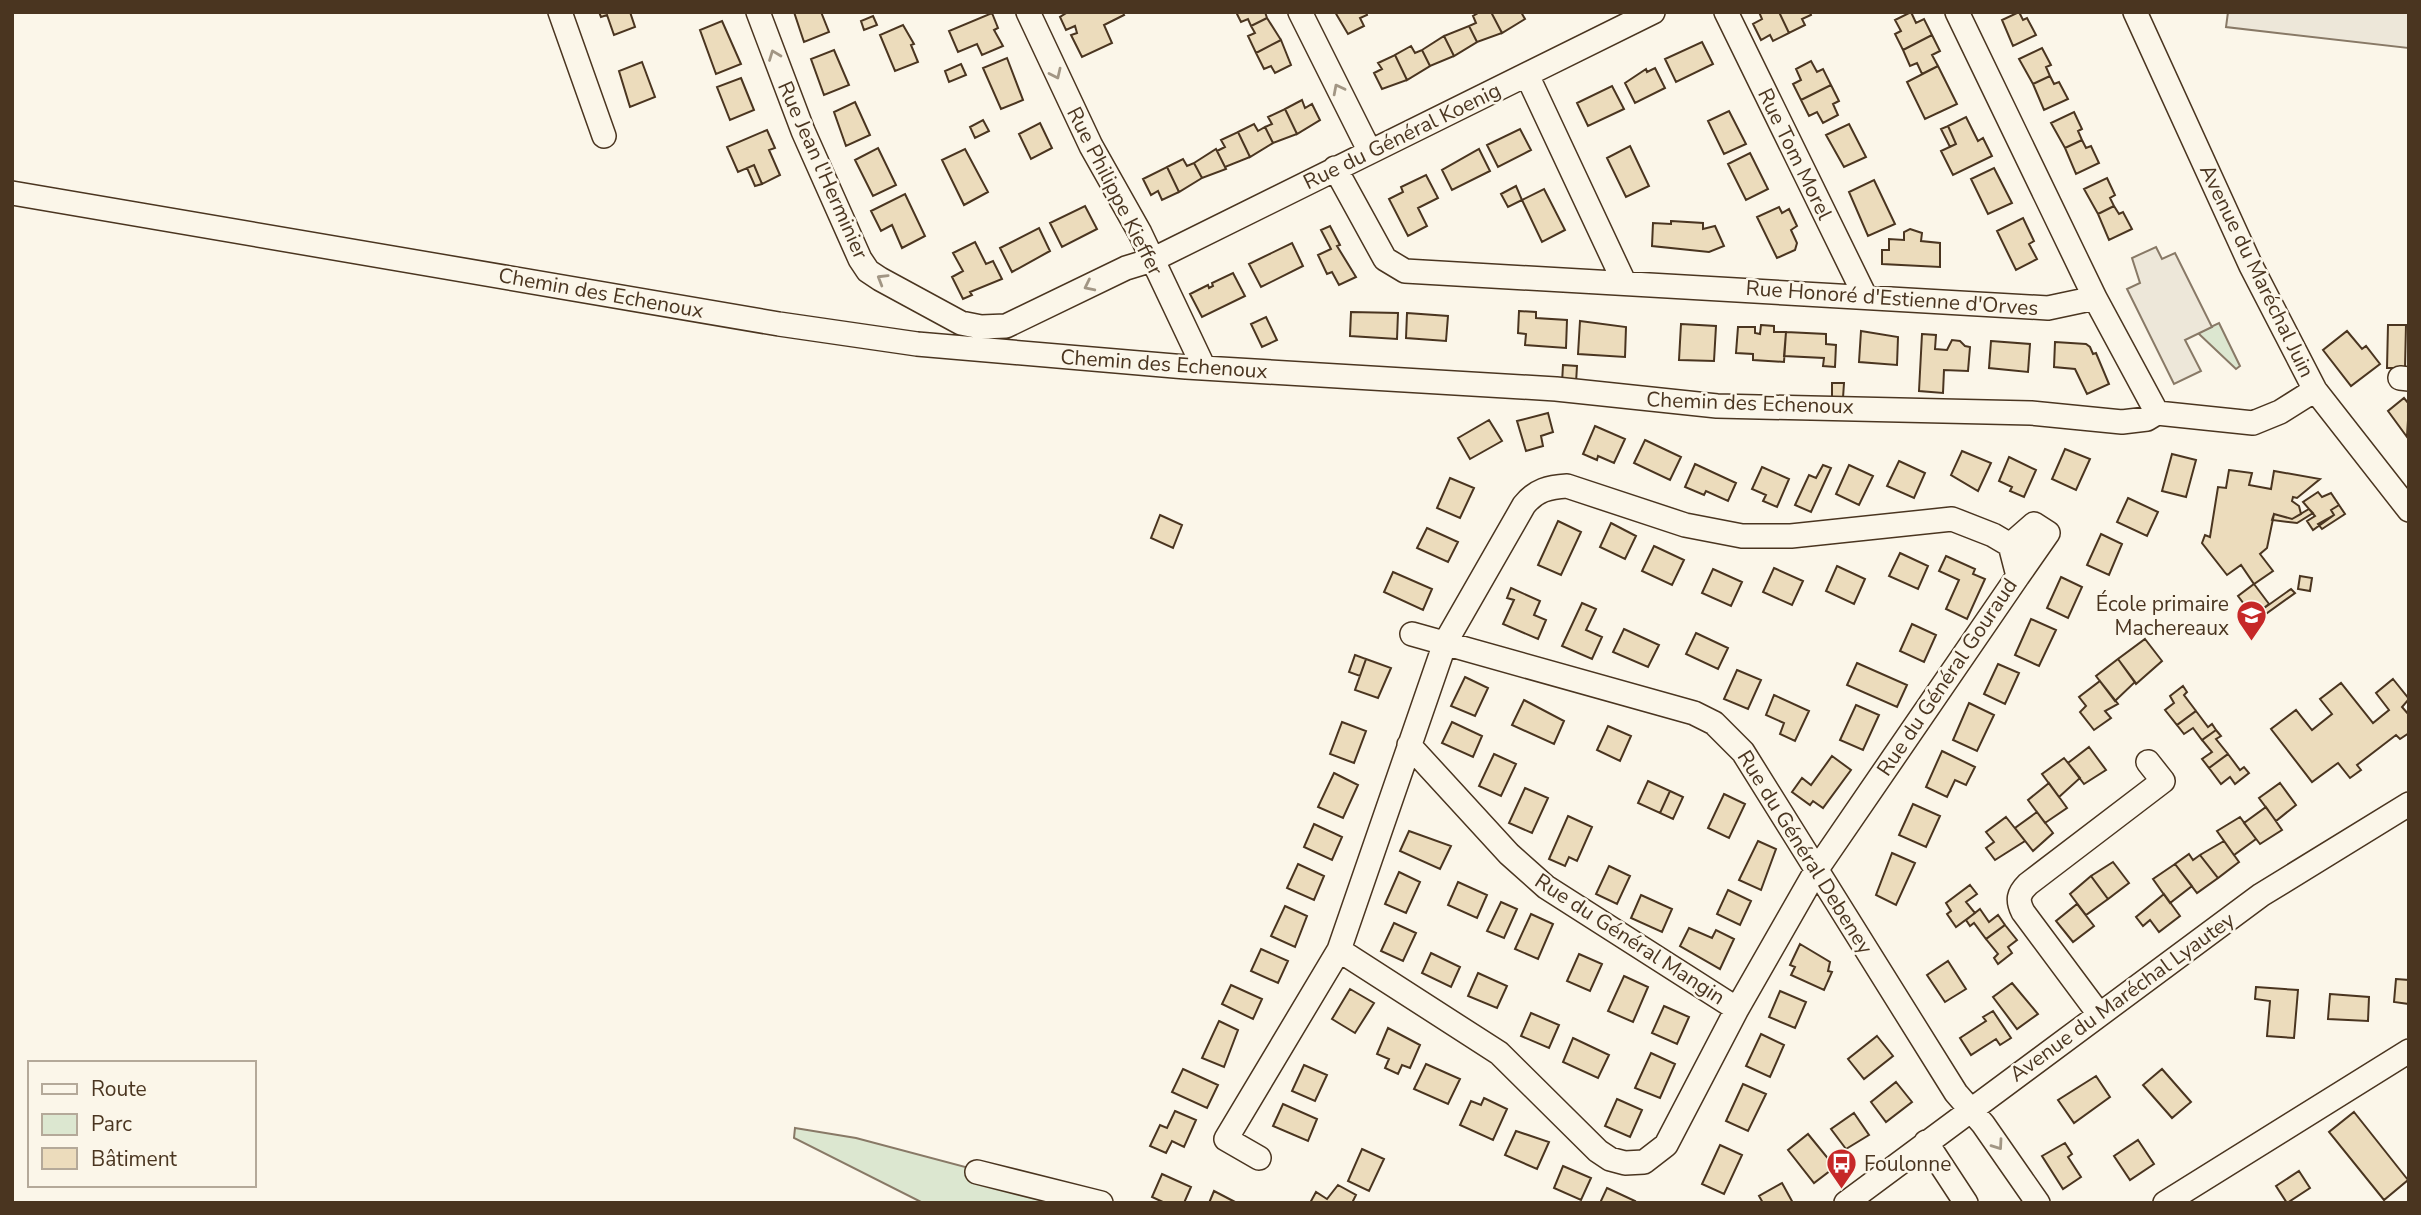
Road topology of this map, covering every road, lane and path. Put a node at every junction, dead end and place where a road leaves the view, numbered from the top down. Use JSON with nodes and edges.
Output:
{"nodes":[{"id":1,"x":560,"y":12,"type":"edge"},
{"id":2,"x":758,"y":12,"type":"edge"},
{"id":3,"x":1028,"y":12,"type":"edge"},
{"id":4,"x":1300,"y":12,"type":"edge"},
{"id":5,"x":1653,"y":12,"type":"edge"},
{"id":6,"x":1726,"y":12,"type":"edge"},
{"id":7,"x":1957,"y":12,"type":"edge"},
{"id":8,"x":2135,"y":12,"type":"edge"},
{"id":9,"x":1527,"y":75,"type":"junction"},
{"id":10,"x":604,"y":136,"type":"dead end"},
{"id":11,"x":1369,"y":150,"type":"junction"},
{"id":12,"x":1335,"y":168,"type":"junction"},
{"id":13,"x":12,"y":193,"type":"edge"},
{"id":14,"x":1152,"y":260,"type":"junction"},
{"id":15,"x":1624,"y":282,"type":"junction"},
{"id":16,"x":1865,"y":296,"type":"junction"},
{"id":17,"x":2095,"y":298,"type":"junction"},
{"id":18,"x":1204,"y":368,"type":"junction"},
{"id":19,"x":2315,"y":390,"type":"junction"},
{"id":20,"x":2157,"y":413,"type":"junction"},
{"id":21,"x":2409,"y":510,"type":"edge"},
{"id":22,"x":2010,"y":545,"type":"junction"},
{"id":23,"x":2018,"y":576,"type":"junction"},
{"id":24,"x":1412,"y":634,"type":"dead end"},
{"id":25,"x":1445,"y":643,"type":"junction"},
{"id":26,"x":1409,"y":745,"type":"junction"},
{"id":27,"x":2148,"y":762,"type":"dead end"},
{"id":28,"x":2409,"y":804,"type":"edge"},
{"id":29,"x":1816,"y":869,"type":"junction"},
{"id":30,"x":1339,"y":950,"type":"junction"},
{"id":31,"x":1737,"y":1009,"type":"junction"},
{"id":32,"x":2099,"y":1014,"type":"junction"},
{"id":33,"x":2409,"y":1051,"type":"edge"},
{"id":34,"x":1970,"y":1108,"type":"junction"},
{"id":35,"x":1926,"y":1142,"type":"junction"},
{"id":36,"x":1259,"y":1158,"type":"dead end"},
{"id":37,"x":977,"y":1172,"type":"dead end"},
{"id":38,"x":1101,"y":1203,"type":"edge"},
{"id":39,"x":1846,"y":1203,"type":"edge"},
{"id":40,"x":1966,"y":1203,"type":"edge"},
{"id":41,"x":2038,"y":1203,"type":"edge"},
{"id":42,"x":2165,"y":1203,"type":"edge"}],
"edges":[{"from":1,"to":10,"type":"street"},
{"from":14,"to":2,"type":"street","name":"Rue Jean l'Herminier","one_way":true},
{"from":3,"to":14,"type":"street","name":"Rue Philippe Kieffer","one_way":true},
{"from":11,"to":4,"type":"street","one_way":true},
{"from":5,"to":9,"type":"street","name":"Rue du Général Koenig"},
{"from":6,"to":16,"type":"street","name":"Rue Tom Morel"},
{"from":7,"to":17,"type":"street"},
{"from":8,"to":19,"type":"street","name":"Avenue du Maréchal Juin"},
{"from":9,"to":11,"type":"street","name":"Rue du Général Koenig"},
{"from":9,"to":15,"type":"street"},
{"from":11,"to":12,"type":"street","name":"Rue du Général Koenig"},
{"from":12,"to":14,"type":"street","name":"Rue du Général Koenig"},
{"from":12,"to":15,"type":"street","name":"Rue Honoré d'Estienne d'Orves"},
{"from":13,"to":18,"type":"street","name":"Chemin des Echenoux"},
{"from":14,"to":18,"type":"street","name":"Rue Philippe Kieffer"},
{"from":15,"to":16,"type":"street","name":"Rue Honoré d'Estienne d'Orves"},
{"from":16,"to":17,"type":"street","name":"Rue Honoré d'Estienne d'Orves"},
{"from":17,"to":20,"type":"street"},
{"from":18,"to":20,"type":"street","name":"Chemin des Echenoux"},
{"from":19,"to":20,"type":"street","name":"Chemin des Echenoux"},
{"from":19,"to":21,"type":"street","name":"Avenue du Maréchal Juin"},
{"from":22,"to":23,"type":"street","name":"Rue du Général Gouraud"},
{"from":22,"to":23,"type":"street"},
{"from":22,"to":25,"type":"street","name":"Rue du Général Gouraud"},
{"from":23,"to":29,"type":"street","name":"Rue du Général Gouraud"},
{"from":24,"to":25,"type":"street","name":"Rue du Général Debeney"},
{"from":25,"to":26,"type":"street","name":"Rue du Général Gouraud"},
{"from":25,"to":29,"type":"street","name":"Rue du Général Debeney"},
{"from":26,"to":30,"type":"street","name":"Rue du Général Gouraud"},
{"from":26,"to":31,"type":"street","name":"Rue du Général Mangin"},
{"from":27,"to":32,"type":"street"},
{"from":28,"to":32,"type":"street","name":"Avenue du Maréchal Lyautey"},
{"from":29,"to":31,"type":"street","name":"Rue du Général Gouraud"},
{"from":29,"to":34,"type":"street","name":"Rue du Général Debeney"},
{"from":30,"to":31,"type":"street","name":"Rue du Général Gouraud"},
{"from":30,"to":36,"type":"street","name":"Rue du Général Gouraud"},
{"from":32,"to":34,"type":"street","name":"Avenue du Maréchal Lyautey"},
{"from":33,"to":42,"type":"street"},
{"from":34,"to":35,"type":"street","name":"Avenue du Maréchal Lyautey"},
{"from":34,"to":41,"type":"street","name":"Rue du Général Debeney","one_way":true},
{"from":35,"to":39,"type":"street","name":"Avenue du Maréchal Lyautey"},
{"from":35,"to":40,"type":"street"},
{"from":37,"to":38,"type":"street"}]}
